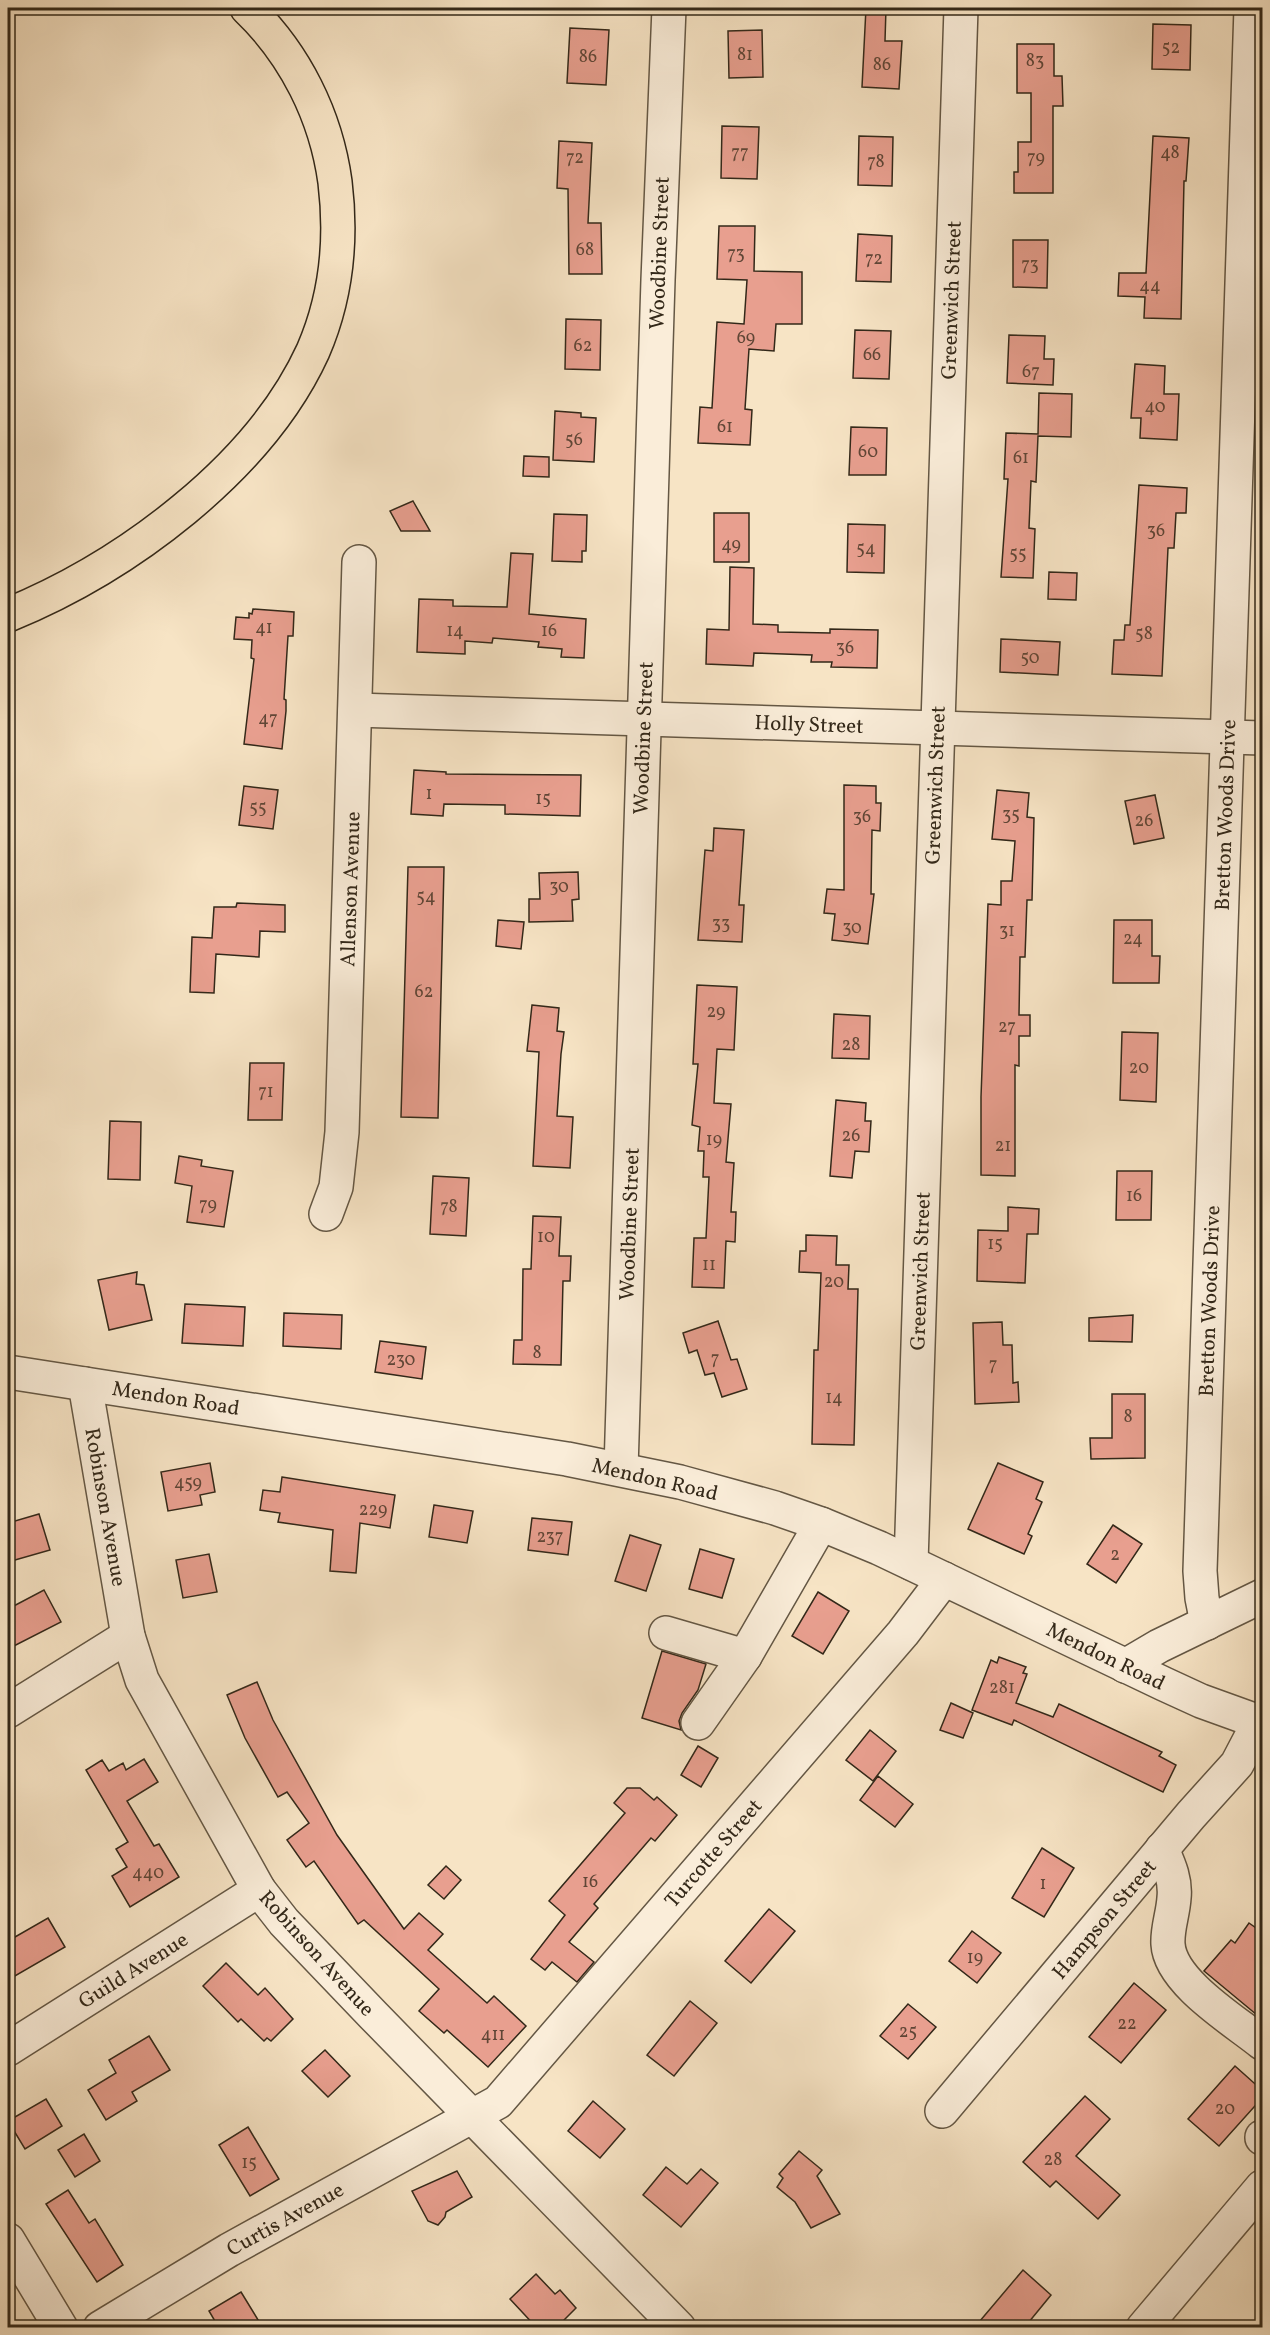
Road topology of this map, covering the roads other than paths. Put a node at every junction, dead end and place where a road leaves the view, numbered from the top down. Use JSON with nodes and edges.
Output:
{"nodes":[{"id":1,"x":247,"y":8,"type":"edge"},
{"id":2,"x":669,"y":8,"type":"edge"},
{"id":3,"x":961,"y":8,"type":"edge"},
{"id":4,"x":1251,"y":8,"type":"edge"},
{"id":5,"x":359,"y":562,"type":"dead end"},
{"id":6,"x":8,"y":615,"type":"edge"},
{"id":7,"x":355,"y":710,"type":"junction"},
{"id":8,"x":644,"y":718,"type":"junction"},
{"id":9,"x":936,"y":728,"type":"junction"},
{"id":10,"x":1228,"y":736,"type":"junction"},
{"id":11,"x":1263,"y":738,"type":"edge"},
{"id":12,"x":326,"y":1214,"type":"dead end"},
{"id":13,"x":8,"y":1372,"type":"edge"},
{"id":14,"x":85,"y":1384,"type":"junction"},
{"id":15,"x":621,"y":1469,"type":"junction"},
{"id":16,"x":821,"y":1524,"type":"junction"},
{"id":17,"x":911,"y":1563,"type":"junction"},
{"id":18,"x":944,"y":1579,"type":"junction"},
{"id":19,"x":1263,"y":1596,"type":"edge"},
{"id":20,"x":1207,"y":1623,"type":"junction"},
{"id":21,"x":666,"y":1633,"type":"dead end"},
{"id":22,"x":128,"y":1636,"type":"junction"},
{"id":23,"x":745,"y":1656,"type":"junction"},
{"id":24,"x":1125,"y":1666,"type":"junction"},
{"id":25,"x":8,"y":1711,"type":"edge"},
{"id":26,"x":699,"y":1723,"type":"dead end"},
{"id":27,"x":1261,"y":1723,"type":"edge"},
{"id":28,"x":1162,"y":1849,"type":"junction"},
{"id":29,"x":259,"y":1890,"type":"junction"},
{"id":30,"x":1263,"y":2043,"type":"edge"},
{"id":31,"x":8,"y":2049,"type":"edge"},
{"id":32,"x":942,"y":2111,"type":"dead end"},
{"id":33,"x":472,"y":2115,"type":"junction"},
{"id":34,"x":1263,"y":2187,"type":"edge"},
{"id":35,"x":8,"y":2240,"type":"edge"},
{"id":36,"x":667,"y":2324,"type":"edge"},
{"id":37,"x":61,"y":2328,"type":"edge"},
{"id":38,"x":100,"y":2328,"type":"edge"},
{"id":39,"x":1143,"y":2328,"type":"edge"}],
"edges":[{"from":1,"to":6,"type":"highway"},
{"from":2,"to":8,"type":"street","name":"Woodbine Street"},
{"from":3,"to":9,"type":"street","name":"Greenwich Street"},
{"from":4,"to":10,"type":"street","name":"Bretton Woods Drive"},
{"from":5,"to":7,"type":"street","name":"Allenson Avenue"},
{"from":7,"to":8,"type":"street","name":"Holly Street"},
{"from":7,"to":12,"type":"street","name":"Allenson Avenue"},
{"from":8,"to":9,"type":"street","name":"Holly Street"},
{"from":8,"to":15,"type":"street","name":"Woodbine Street"},
{"from":9,"to":10,"type":"street","name":"Holly Street"},
{"from":9,"to":17,"type":"street","name":"Greenwich Street"},
{"from":10,"to":11,"type":"street","name":"Holly Street"},
{"from":10,"to":20,"type":"street","name":"Bretton Woods Drive"},
{"from":13,"to":14,"type":"street","name":"Mendon Road"},
{"from":14,"to":15,"type":"street","name":"Mendon Road"},
{"from":14,"to":22,"type":"street","name":"Robinson Avenue"},
{"from":15,"to":16,"type":"street","name":"Mendon Road"},
{"from":16,"to":17,"type":"street","name":"Mendon Road"},
{"from":16,"to":23,"type":"street"},
{"from":17,"to":18,"type":"street","name":"Mendon Road"},
{"from":18,"to":24,"type":"street","name":"Mendon Road"},
{"from":18,"to":33,"type":"street","name":"Turcotte Street"},
{"from":19,"to":20,"type":"street"},
{"from":20,"to":24,"type":"street"},
{"from":21,"to":23,"type":"street"},
{"from":22,"to":25,"type":"street"},
{"from":22,"to":29,"type":"street","name":"Robinson Avenue"},
{"from":23,"to":26,"type":"street"},
{"from":24,"to":27,"type":"street","name":"Mendon Road"},
{"from":27,"to":28,"type":"street","name":"Hampson Street"},
{"from":28,"to":30,"type":"street"},
{"from":28,"to":32,"type":"street","name":"Hampson Street"},
{"from":29,"to":31,"type":"street","name":"Guild Avenue"},
{"from":29,"to":33,"type":"street","name":"Robinson Avenue"},
{"from":33,"to":36,"type":"street","name":"Robinson Avenue"},
{"from":33,"to":38,"type":"street","name":"Curtis Avenue"},
{"from":34,"to":39,"type":"street"},
{"from":35,"to":37,"type":"street"}]}
